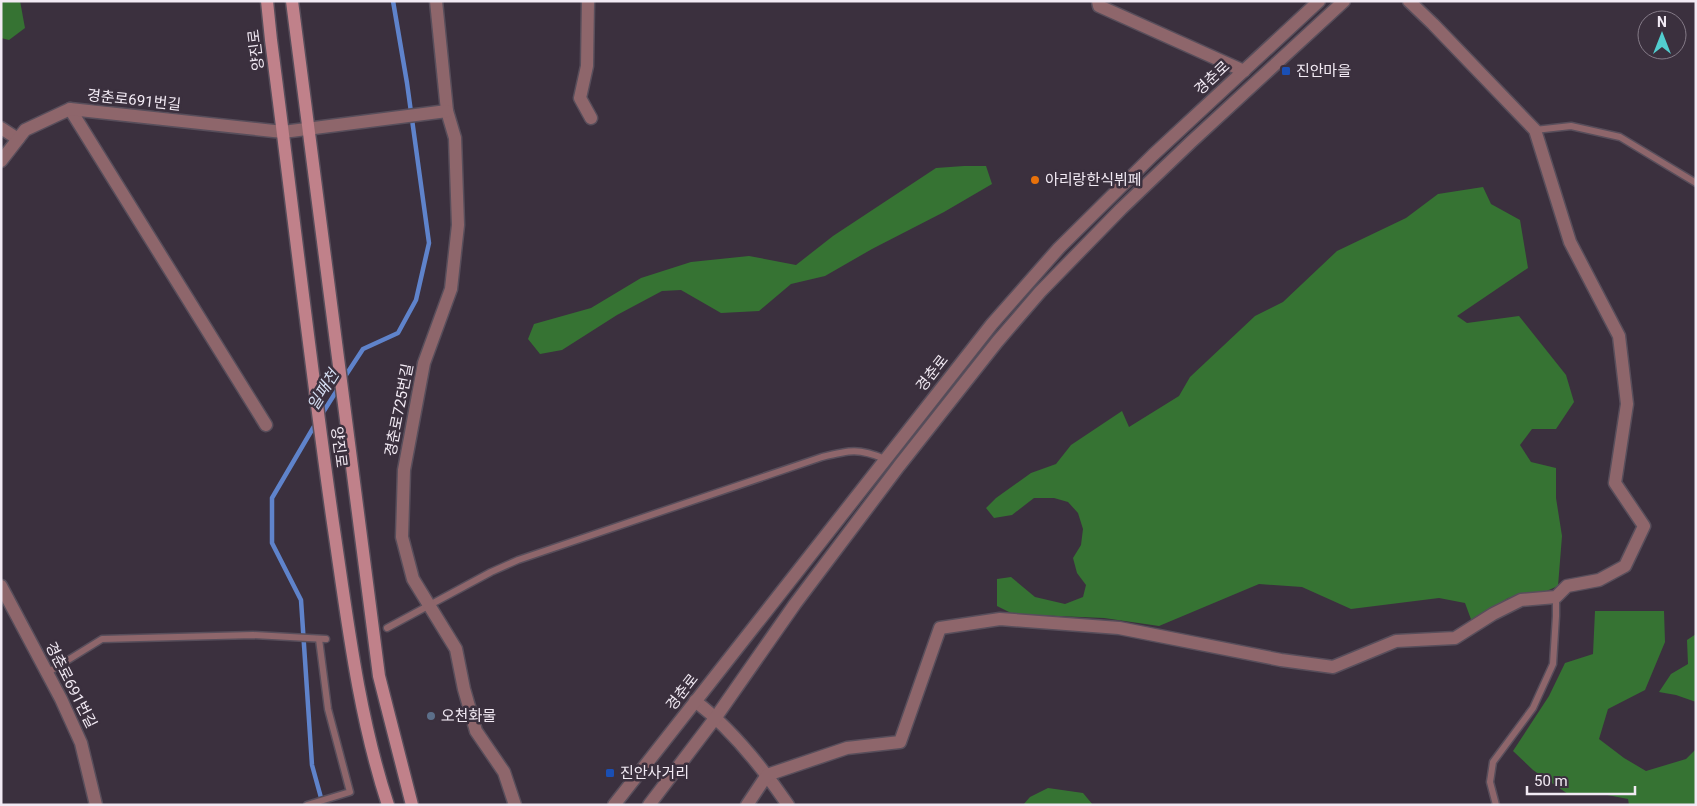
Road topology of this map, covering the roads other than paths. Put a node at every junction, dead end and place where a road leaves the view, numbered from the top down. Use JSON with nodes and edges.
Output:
{"nodes":[{"id":1,"x":267,"y":1,"type":"edge"},
{"id":2,"x":292,"y":1,"type":"edge"},
{"id":3,"x":436,"y":1,"type":"edge"},
{"id":4,"x":588,"y":1,"type":"edge"},
{"id":5,"x":1098,"y":1,"type":"edge"},
{"id":6,"x":1319,"y":1,"type":"edge"},
{"id":7,"x":1344,"y":1,"type":"edge"},
{"id":8,"x":1409,"y":1,"type":"edge"},
{"id":9,"x":1244,"y":71,"type":"junction"},
{"id":10,"x":70,"y":109,"type":"junction"},
{"id":11,"x":443,"y":112,"type":"junction"},
{"id":12,"x":592,"y":118,"type":"dead end"},
{"id":13,"x":1,"y":128,"type":"edge"},
{"id":14,"x":308,"y":129,"type":"junction"},
{"id":15,"x":1535,"y":130,"type":"junction"},
{"id":16,"x":283,"y":132,"type":"junction"},
{"id":17,"x":18,"y":139,"type":"junction"},
{"id":18,"x":1,"y":161,"type":"edge"},
{"id":19,"x":1696,"y":183,"type":"edge"},
{"id":20,"x":266,"y":425,"type":"dead end"},
{"id":21,"x":885,"y":460,"type":"junction"},
{"id":22,"x":1,"y":586,"type":"edge"},
{"id":23,"x":1556,"y":597,"type":"junction"},
{"id":24,"x":429,"y":605,"type":"junction"},
{"id":25,"x":387,"y":628,"type":"dead end"},
{"id":26,"x":47,"y":673,"type":"junction"},
{"id":27,"x":695,"y":701,"type":"junction"},
{"id":28,"x":716,"y":717,"type":"junction"},
{"id":29,"x":768,"y":775,"type":"junction"},
{"id":30,"x":310,"y":804,"type":"edge"},
{"id":31,"x":96,"y":805,"type":"edge"},
{"id":32,"x":388,"y":805,"type":"edge"},
{"id":33,"x":412,"y":805,"type":"edge"},
{"id":34,"x":515,"y":805,"type":"edge"},
{"id":35,"x":614,"y":805,"type":"edge"},
{"id":36,"x":649,"y":805,"type":"edge"},
{"id":37,"x":747,"y":805,"type":"edge"},
{"id":38,"x":788,"y":805,"type":"edge"},
{"id":39,"x":1496,"y":805,"type":"edge"}],
"edges":[{"from":1,"to":16,"type":"main road","name":"양진로"},
{"from":2,"to":14,"type":"main road","name":"양진로"},
{"from":3,"to":11,"type":"street","name":"경춘로725번길"},
{"from":4,"to":12,"type":"street"},
{"from":5,"to":9,"type":"street"},
{"from":6,"to":9,"type":"street","name":"경춘로"},
{"from":7,"to":28,"type":"street"},
{"from":8,"to":15,"type":"street"},
{"from":9,"to":21,"type":"street","name":"경춘로"},
{"from":10,"to":16,"type":"street","name":"경춘로691번길"},
{"from":10,"to":17,"type":"street","name":"경춘로691번길"},
{"from":10,"to":20,"type":"street"},
{"from":11,"to":14,"type":"street","name":"경춘로691번길"},
{"from":11,"to":24,"type":"street","name":"경춘로725번길"},
{"from":13,"to":17,"type":"street"},
{"from":14,"to":16,"type":"street","name":"경춘로691번길"},
{"from":14,"to":33,"type":"main road","name":"양진로"},
{"from":15,"to":19,"type":"lane"},
{"from":15,"to":23,"type":"street"},
{"from":16,"to":32,"type":"main road","name":"양진로"},
{"from":17,"to":18,"type":"street","name":"경춘로691번길"},
{"from":21,"to":24,"type":"lane"},
{"from":21,"to":27,"type":"street","name":"경춘로"},
{"from":22,"to":26,"type":"street","name":"경춘로691번길"},
{"from":23,"to":29,"type":"street"},
{"from":23,"to":39,"type":"lane"},
{"from":24,"to":25,"type":"lane"},
{"from":24,"to":34,"type":"street","name":"경춘로725번길"},
{"from":26,"to":30,"type":"lane"},
{"from":26,"to":31,"type":"street","name":"경춘로691번길"},
{"from":27,"to":28,"type":"street"},
{"from":27,"to":35,"type":"street","name":"경춘로"},
{"from":28,"to":29,"type":"street"},
{"from":28,"to":36,"type":"street"},
{"from":29,"to":37,"type":"street"},
{"from":29,"to":38,"type":"street"}]}
